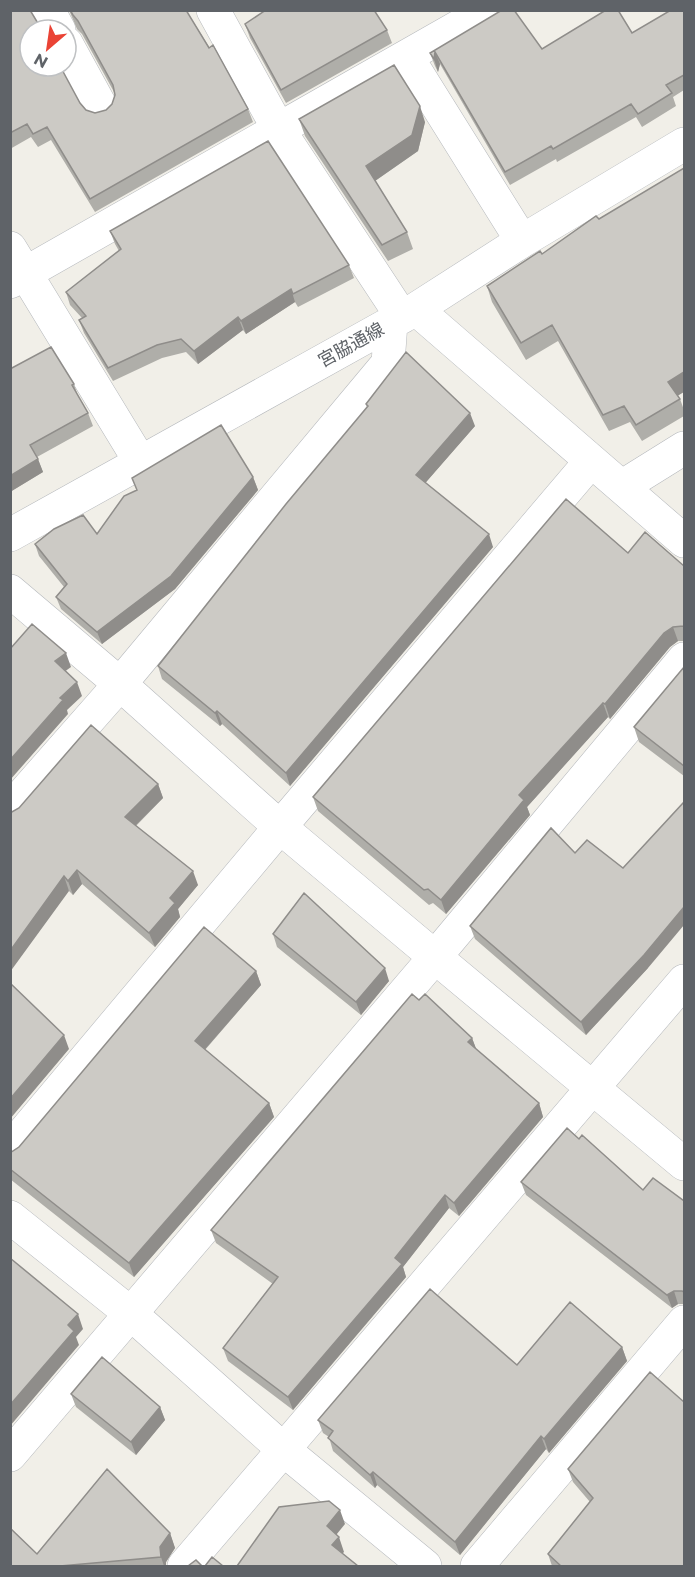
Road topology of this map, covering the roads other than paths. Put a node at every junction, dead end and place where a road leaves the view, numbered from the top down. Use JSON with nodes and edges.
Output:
{"nodes":[{"id":1,"x":213,"y":10,"type":"edge"},
{"id":2,"x":488,"y":10,"type":"edge"},
{"id":3,"x":407,"y":57,"type":"junction"},
{"id":4,"x":78,"y":65,"type":"edge"},
{"id":5,"x":101,"y":107,"type":"dead end"},
{"id":6,"x":279,"y":130,"type":"junction"},
{"id":7,"x":684,"y":144,"type":"edge"},
{"id":8,"x":522,"y":242,"type":"junction"},
{"id":9,"x":16,"y":268,"type":"edge"},
{"id":10,"x":403,"y":316,"type":"junction"},
{"id":11,"x":684,"y":447,"type":"edge"},
{"id":12,"x":591,"y":461,"type":"junction"},
{"id":13,"x":141,"y":463,"type":"junction"},
{"id":14,"x":623,"y":486,"type":"junction"},
{"id":15,"x":10,"y":535,"type":"edge"},
{"id":16,"x":684,"y":541,"type":"edge"},
{"id":17,"x":10,"y":591,"type":"edge"},
{"id":18,"x":684,"y":659,"type":"edge"},
{"id":19,"x":120,"y":684,"type":"junction"},
{"id":20,"x":10,"y":809,"type":"edge"},
{"id":21,"x":280,"y":827,"type":"junction"},
{"id":22,"x":435,"y":957,"type":"junction"},
{"id":23,"x":684,"y":981,"type":"edge"},
{"id":24,"x":593,"y":1089,"type":"junction"},
{"id":25,"x":10,"y":1149,"type":"edge"},
{"id":26,"x":684,"y":1164,"type":"edge"},
{"id":27,"x":10,"y":1217,"type":"edge"},
{"id":28,"x":130,"y":1312,"type":"junction"},
{"id":29,"x":684,"y":1322,"type":"edge"},
{"id":30,"x":284,"y":1450,"type":"junction"},
{"id":31,"x":10,"y":1455,"type":"edge"},
{"id":32,"x":184,"y":1566,"type":"edge"},
{"id":33,"x":425,"y":1566,"type":"edge"},
{"id":34,"x":477,"y":1566,"type":"edge"}],
"edges":[{"from":1,"to":6,"type":"street"},
{"from":2,"to":3,"type":"street"},
{"from":3,"to":6,"type":"street"},
{"from":3,"to":8,"type":"street"},
{"from":4,"to":5,"type":"street"},
{"from":6,"to":9,"type":"street"},
{"from":6,"to":10,"type":"street"},
{"from":7,"to":8,"type":"street","name":"宮脇通線"},
{"from":8,"to":10,"type":"street","name":"宮脇通線"},
{"from":9,"to":13,"type":"street"},
{"from":10,"to":12,"type":"street"},
{"from":10,"to":13,"type":"street","name":"宮脇通線"},
{"from":10,"to":19,"type":"street"},
{"from":11,"to":14,"type":"street"},
{"from":12,"to":14,"type":"street"},
{"from":12,"to":21,"type":"street"},
{"from":13,"to":15,"type":"street","name":"宮脇通線"},
{"from":14,"to":16,"type":"street"},
{"from":17,"to":19,"type":"street"},
{"from":18,"to":22,"type":"street"},
{"from":19,"to":20,"type":"street"},
{"from":19,"to":21,"type":"street"},
{"from":21,"to":22,"type":"street"},
{"from":21,"to":25,"type":"street"},
{"from":22,"to":24,"type":"street"},
{"from":22,"to":28,"type":"street"},
{"from":23,"to":24,"type":"street"},
{"from":24,"to":26,"type":"street"},
{"from":24,"to":30,"type":"street"},
{"from":27,"to":28,"type":"street"},
{"from":28,"to":30,"type":"street"},
{"from":28,"to":31,"type":"street"},
{"from":29,"to":34,"type":"street"},
{"from":30,"to":32,"type":"street"},
{"from":30,"to":33,"type":"street"}]}
